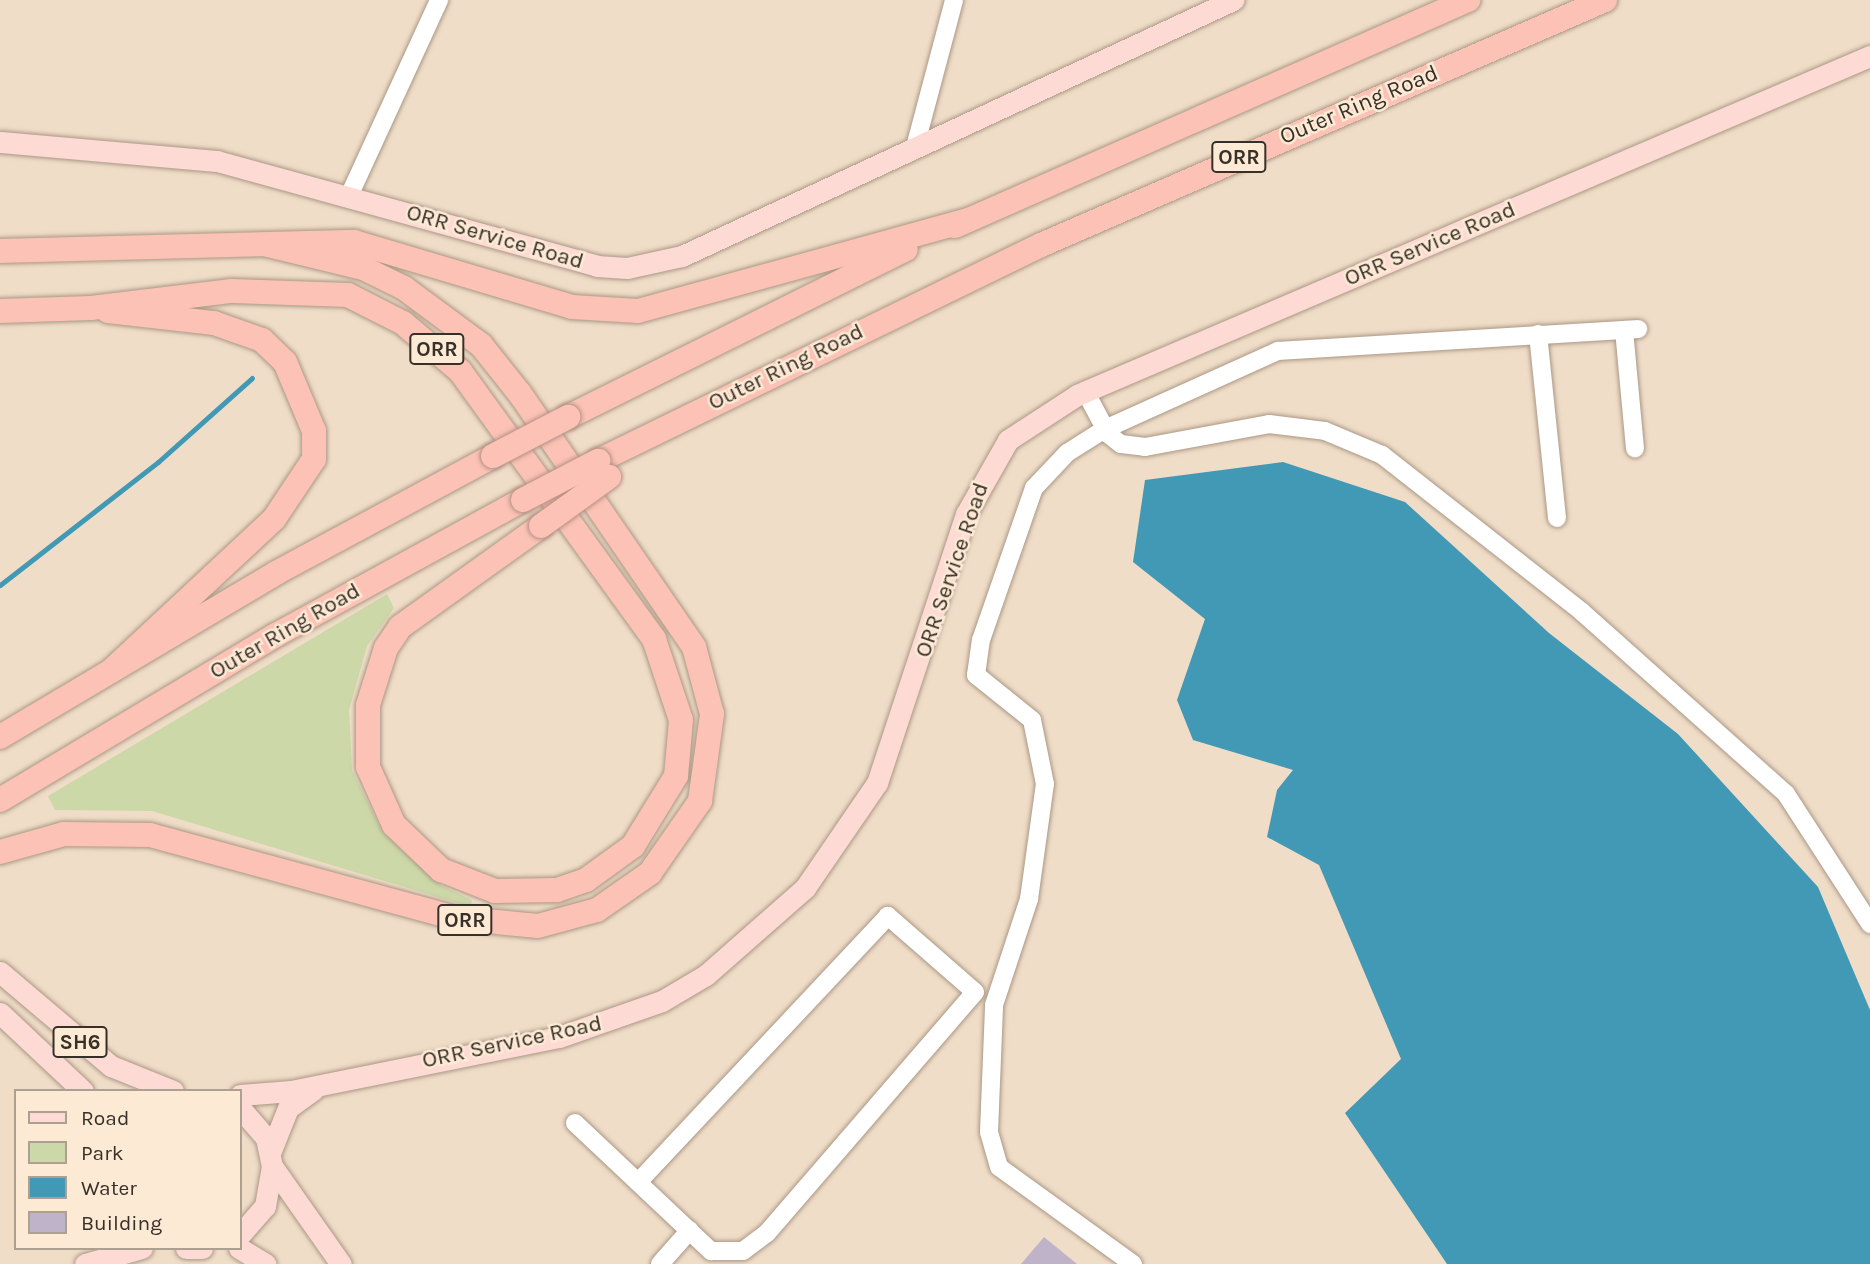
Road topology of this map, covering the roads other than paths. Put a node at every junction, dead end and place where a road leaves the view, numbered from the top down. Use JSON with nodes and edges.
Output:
{"nodes":[{"id":1,"x":439,"y":0,"type":"edge"},
{"id":2,"x":954,"y":0,"type":"edge"},
{"id":3,"x":1233,"y":0,"type":"edge"},
{"id":4,"x":1468,"y":0,"type":"edge"},
{"id":5,"x":1605,"y":0,"type":"edge"},
{"id":6,"x":1870,"y":56,"type":"edge"},
{"id":7,"x":0,"y":142,"type":"edge"},
{"id":8,"x":915,"y":147,"type":"junction"},
{"id":9,"x":349,"y":196,"type":"junction"},
{"id":10,"x":969,"y":220,"type":"junction"},
{"id":11,"x":268,"y":245,"type":"junction"},
{"id":12,"x":0,"y":251,"type":"edge"},
{"id":13,"x":91,"y":308,"type":"junction"},
{"id":14,"x":0,"y":311,"type":"edge"},
{"id":15,"x":1538,"y":334,"type":"junction"},
{"id":16,"x":1085,"y":391,"type":"junction"},
{"id":17,"x":1105,"y":429,"type":"junction"},
{"id":18,"x":1635,"y":448,"type":"dead end"},
{"id":19,"x":603,"y":469,"type":"junction"},
{"id":20,"x":1557,"y":518,"type":"dead end"},
{"id":21,"x":111,"y":671,"type":"junction"},
{"id":22,"x":0,"y":737,"type":"edge"},
{"id":23,"x":0,"y":800,"type":"edge"},
{"id":24,"x":0,"y":852,"type":"edge"},
{"id":25,"x":1870,"y":924,"type":"edge"},
{"id":26,"x":0,"y":972,"type":"edge"},
{"id":27,"x":0,"y":1013,"type":"edge"},
{"id":28,"x":331,"y":1081,"type":"junction"},
{"id":29,"x":81,"y":1089,"type":"edge"},
{"id":30,"x":168,"y":1089,"type":"edge"},
{"id":31,"x":242,"y":1095,"type":"edge"},
{"id":32,"x":242,"y":1110,"type":"edge"},
{"id":33,"x":575,"y":1123,"type":"dead end"},
{"id":34,"x":271,"y":1159,"type":"junction"},
{"id":35,"x":638,"y":1182,"type":"junction"},
{"id":36,"x":690,"y":1230,"type":"junction"},
{"id":37,"x":242,"y":1233,"type":"edge"},
{"id":38,"x":87,"y":1250,"type":"edge"},
{"id":39,"x":135,"y":1250,"type":"edge"},
{"id":40,"x":242,"y":1250,"type":"edge"},
{"id":41,"x":73,"y":1264,"type":"edge"},
{"id":42,"x":85,"y":1264,"type":"edge"},
{"id":43,"x":266,"y":1264,"type":"edge"},
{"id":44,"x":341,"y":1264,"type":"edge"},
{"id":45,"x":660,"y":1264,"type":"edge"},
{"id":46,"x":1133,"y":1264,"type":"edge"}],
"edges":[{"from":1,"to":9,"type":"street"},
{"from":2,"to":8,"type":"street"},
{"from":3,"to":8,"type":"main road","name":"ORR Service Road"},
{"from":4,"to":10,"type":"highway","number":"ORR"},
{"from":5,"to":19,"type":"highway","name":"Outer Ring Road","number":"ORR"},
{"from":6,"to":16,"type":"main road","name":"ORR Service Road"},
{"from":7,"to":9,"type":"main road","name":"ORR Service Road"},
{"from":8,"to":9,"type":"main road","name":"ORR Service Road"},
{"from":10,"to":11,"type":"highway","number":"ORR"},
{"from":10,"to":21,"type":"highway","number":"ORR","bridge":true},
{"from":11,"to":12,"type":"highway","number":"ORR"},
{"from":11,"to":24,"type":"highway","number":"ORR"},
{"from":13,"to":14,"type":"highway"},
{"from":13,"to":19,"type":"highway","number":"ORR","bridge":true},
{"from":13,"to":21,"type":"highway"},
{"from":15,"to":17,"type":"street"},
{"from":15,"to":18,"type":"street"},
{"from":15,"to":20,"type":"street"},
{"from":16,"to":17,"type":"street"},
{"from":16,"to":28,"type":"main road","name":"ORR Service Road"},
{"from":17,"to":25,"type":"street"},
{"from":17,"to":46,"type":"street"},
{"from":19,"to":23,"type":"highway","name":"Outer Ring Road","number":"ORR","bridge":true},
{"from":21,"to":22,"type":"highway","number":"ORR"},
{"from":26,"to":30,"type":"main road","number":"SH6"},
{"from":27,"to":29,"type":"main road","number":"SH6"},
{"from":28,"to":31,"type":"main road","name":"ORR Service Road"},
{"from":28,"to":34,"type":"main road"},
{"from":32,"to":34,"type":"main road"},
{"from":33,"to":35,"type":"street"},
{"from":34,"to":37,"type":"main road"},
{"from":34,"to":44,"type":"main road"},
{"from":35,"to":36,"type":"street"},
{"from":35,"to":36,"type":"street"},
{"from":36,"to":45,"type":"street"},
{"from":38,"to":41,"type":"main road"},
{"from":39,"to":42,"type":"main road"},
{"from":40,"to":43,"type":"main road"}]}
